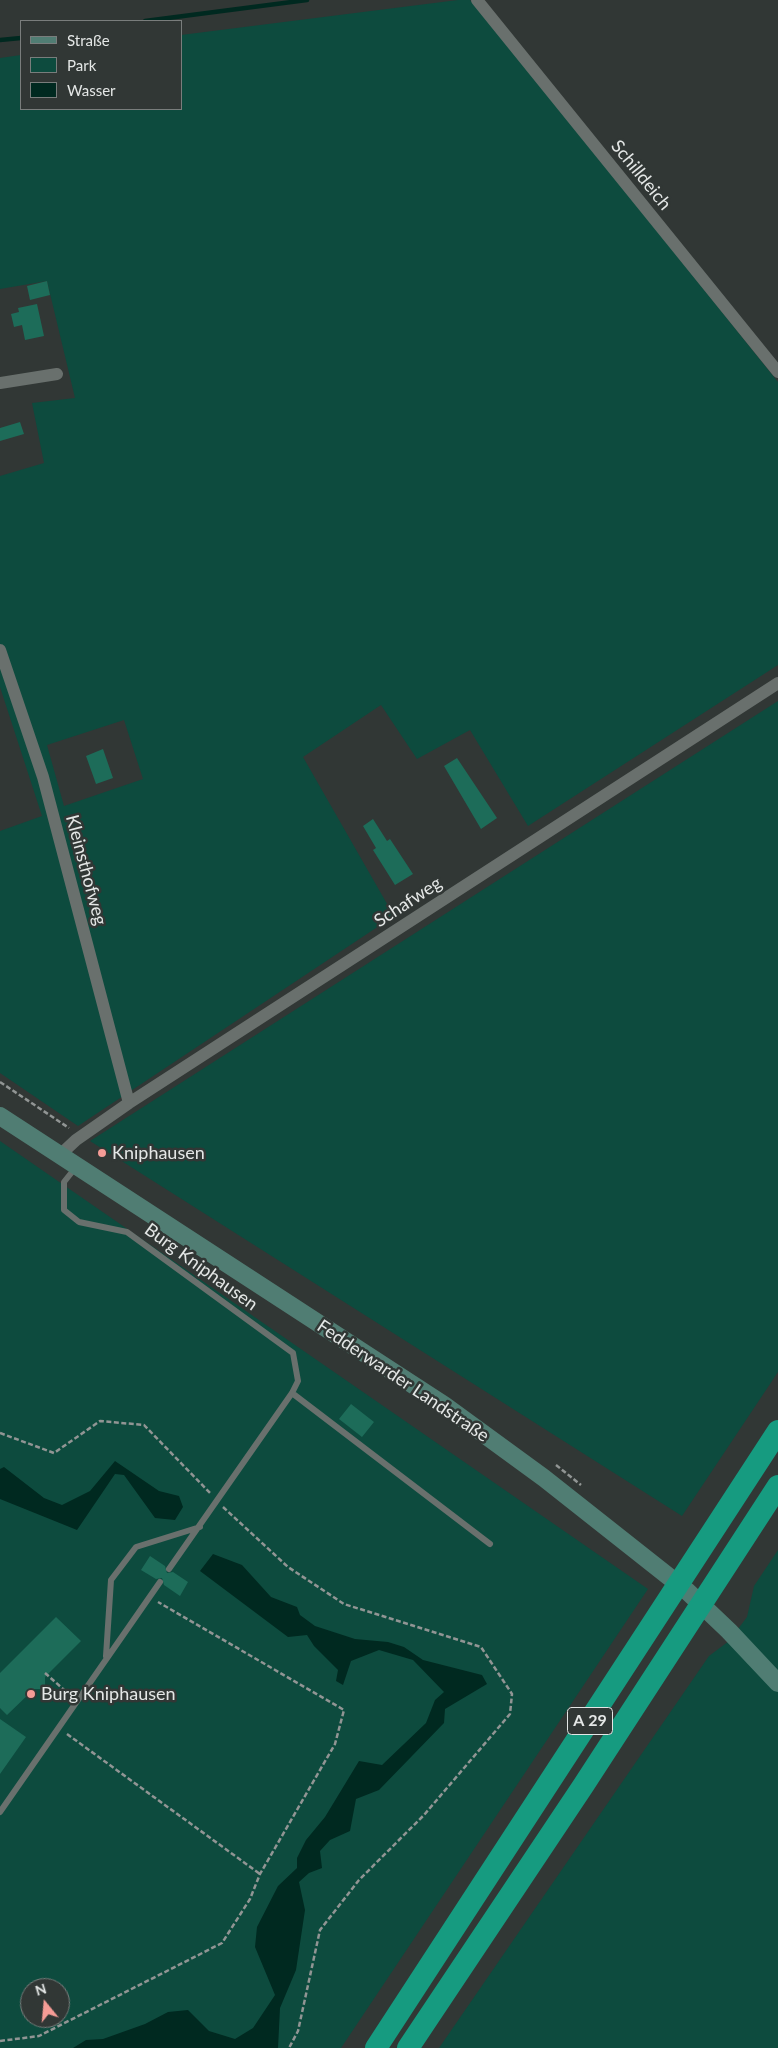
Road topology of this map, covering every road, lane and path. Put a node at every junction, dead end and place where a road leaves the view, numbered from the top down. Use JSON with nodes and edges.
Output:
{"nodes":[{"id":1,"x":477,"y":0,"type":"edge"},
{"id":2,"x":778,"y":372,"type":"edge"},
{"id":3,"x":57,"y":374,"type":"dead end"},
{"id":4,"x":0,"y":383,"type":"edge"},
{"id":5,"x":0,"y":650,"type":"edge"},
{"id":6,"x":778,"y":682,"type":"edge"},
{"id":7,"x":0,"y":1082,"type":"edge"},
{"id":8,"x":129,"y":1102,"type":"junction"},
{"id":9,"x":0,"y":1116,"type":"edge"},
{"id":10,"x":76,"y":1140,"type":"junction"},
{"id":11,"x":60,"y":1155,"type":"junction"},
{"id":12,"x":76,"y":1167,"type":"junction"},
{"id":13,"x":292,"y":1393,"type":"junction"},
{"id":14,"x":778,"y":1431,"type":"edge"},
{"id":15,"x":0,"y":1433,"type":"edge"},
{"id":16,"x":778,"y":1486,"type":"edge"},
{"id":17,"x":217,"y":1501,"type":"junction"},
{"id":18,"x":200,"y":1527,"type":"junction"},
{"id":19,"x":490,"y":1544,"type":"dead end"},
{"id":20,"x":169,"y":1569,"type":"dead end"},
{"id":21,"x":160,"y":1582,"type":"dead end"},
{"id":22,"x":150,"y":1597,"type":"junction"},
{"id":23,"x":106,"y":1657,"type":"junction"},
{"id":24,"x":45,"y":1674,"type":"dead end"},
{"id":25,"x":778,"y":1683,"type":"edge"},
{"id":26,"x":77,"y":1701,"type":"junction"},
{"id":27,"x":58,"y":1728,"type":"junction"},
{"id":28,"x":3,"y":1801,"type":"edge"},
{"id":29,"x":0,"y":1812,"type":"edge"},
{"id":30,"x":260,"y":1874,"type":"junction"},
{"id":31,"x":0,"y":2041,"type":"edge"},
{"id":32,"x":289,"y":2048,"type":"edge"},
{"id":33,"x":376,"y":2048,"type":"edge"},
{"id":34,"x":408,"y":2048,"type":"edge"}],
"edges":[{"from":1,"to":2,"type":"street","name":"Schilldeich"},
{"from":3,"to":4,"type":"street"},
{"from":5,"to":8,"type":"street","name":"Kleinsthofweg"},
{"from":6,"to":8,"type":"street","name":"Schafweg"},
{"from":7,"to":10,"type":"path"},
{"from":8,"to":10,"type":"street","name":"Schafweg"},
{"from":9,"to":11,"type":"street","name":"Fedderwarder Landstraße"},
{"from":10,"to":11,"type":"street","name":"Schafweg"},
{"from":11,"to":12,"type":"street","name":"Fedderwarder Landstraße"},
{"from":12,"to":13,"type":"lane","name":"Burg Kniphausen"},
{"from":12,"to":25,"type":"street","name":"Fedderwarder Landstraße"},
{"from":13,"to":17,"type":"lane","name":"Burg Kniphausen"},
{"from":13,"to":19,"type":"lane"},
{"from":14,"to":33,"type":"highway","number":"A 29"},
{"from":15,"to":17,"type":"path"},
{"from":16,"to":34,"type":"highway","number":"A 29"},
{"from":17,"to":18,"type":"lane","name":"Burg Kniphausen"},
{"from":17,"to":32,"type":"path"},
{"from":18,"to":20,"type":"lane","name":"Burg Kniphausen"},
{"from":18,"to":23,"type":"lane"},
{"from":21,"to":22,"type":"lane"},
{"from":22,"to":23,"type":"lane"},
{"from":22,"to":30,"type":"path"},
{"from":23,"to":26,"type":"lane"},
{"from":24,"to":26,"type":"path"},
{"from":26,"to":27,"type":"lane"},
{"from":27,"to":28,"type":"lane"},
{"from":27,"to":30,"type":"path"},
{"from":28,"to":29,"type":"lane"},
{"from":30,"to":31,"type":"path"}]}
